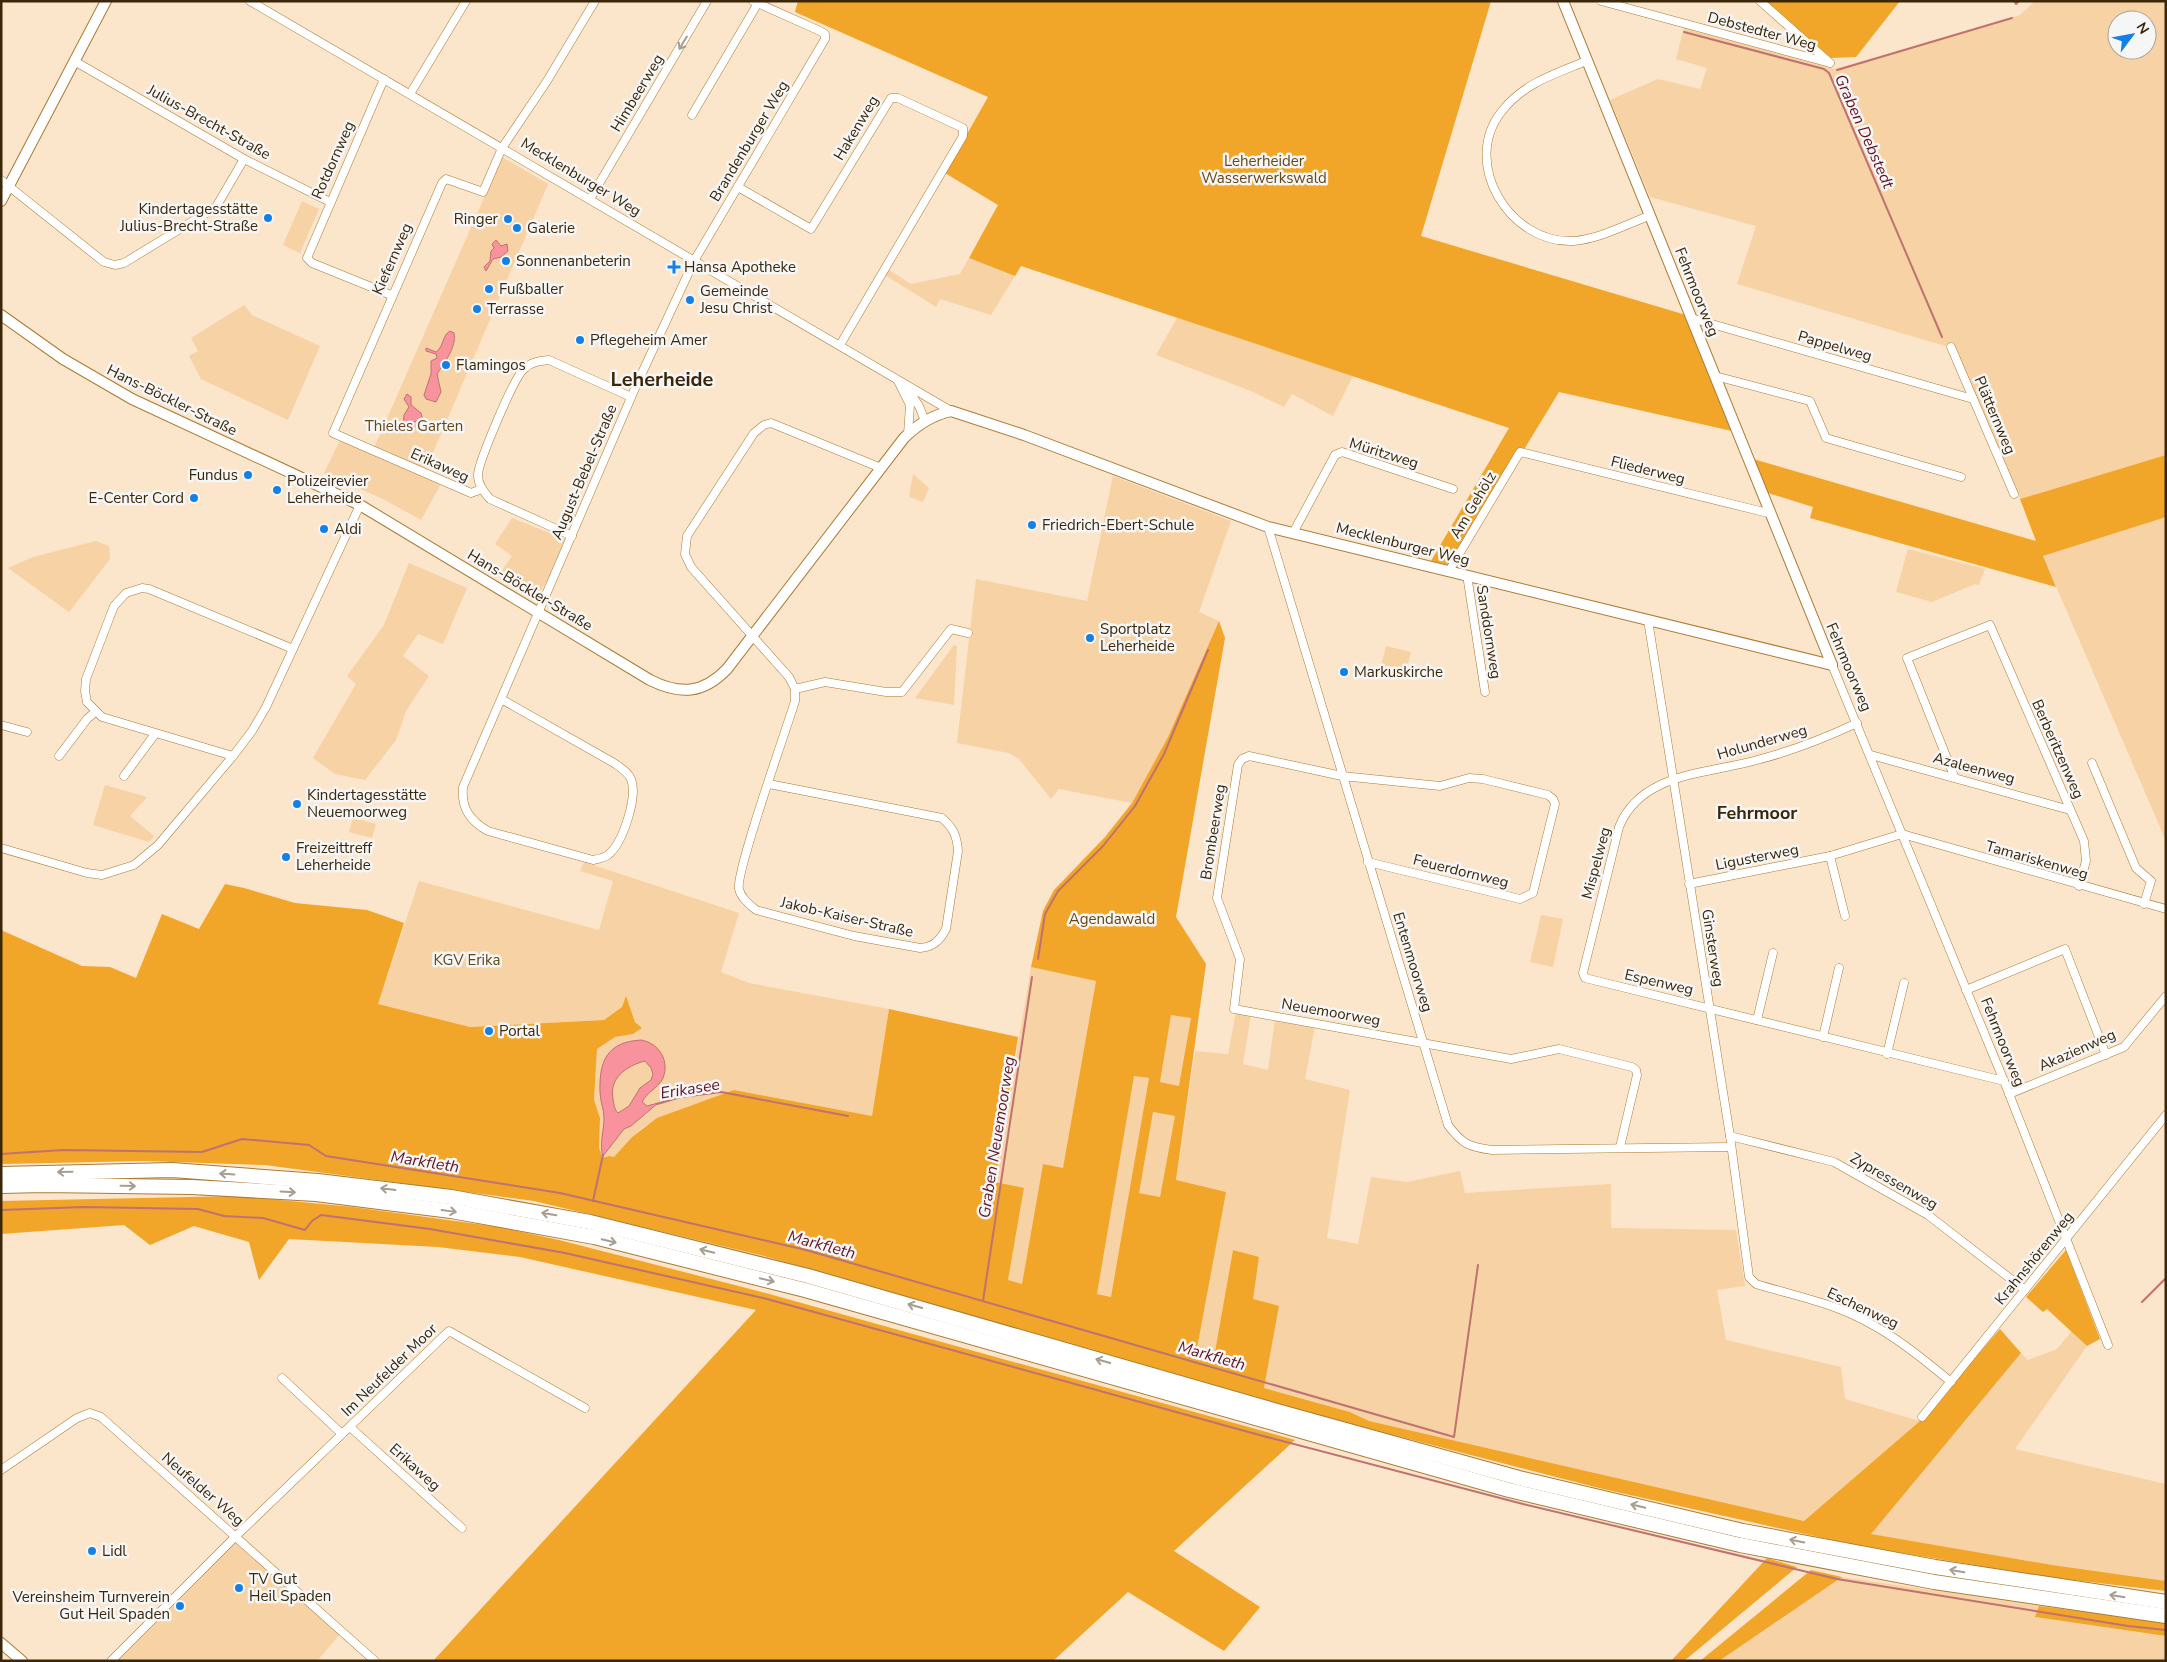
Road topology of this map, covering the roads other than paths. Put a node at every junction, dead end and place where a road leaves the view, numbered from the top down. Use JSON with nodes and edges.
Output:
{"nodes":[{"id":1,"x":106,"y":1,"type":"edge"},
{"id":2,"x":250,"y":1,"type":"edge"},
{"id":3,"x":466,"y":1,"type":"edge"},
{"id":4,"x":595,"y":1,"type":"edge"},
{"id":5,"x":707,"y":1,"type":"edge"},
{"id":6,"x":1563,"y":1,"type":"edge"},
{"id":7,"x":1601,"y":1,"type":"edge"},
{"id":8,"x":1760,"y":1,"type":"edge"},
{"id":9,"x":755,"y":2,"type":"edge"},
{"id":10,"x":262,"y":4,"type":"edge"},
{"id":11,"x":1586,"y":61,"type":"junction"},
{"id":12,"x":76,"y":62,"type":"junction"},
{"id":13,"x":384,"y":79,"type":"junction"},
{"id":14,"x":410,"y":94,"type":"junction"},
{"id":15,"x":692,"y":115,"type":"dead end"},
{"id":16,"x":502,"y":148,"type":"junction"},
{"id":17,"x":244,"y":159,"type":"junction"},
{"id":18,"x":5,"y":183,"type":"edge"},
{"id":19,"x":738,"y":187,"type":"junction"},
{"id":20,"x":590,"y":199,"type":"junction"},
{"id":21,"x":1,"y":201,"type":"edge"},
{"id":22,"x":330,"y":202,"type":"junction"},
{"id":23,"x":1649,"y":216,"type":"junction"},
{"id":24,"x":694,"y":261,"type":"junction"},
{"id":25,"x":391,"y":295,"type":"junction"},
{"id":26,"x":1,"y":309,"type":"edge"},
{"id":27,"x":1,"y":314,"type":"edge"},
{"id":28,"x":1691,"y":318,"type":"junction"},
{"id":29,"x":15,"y":323,"type":"junction"},
{"id":30,"x":840,"y":345,"type":"junction"},
{"id":31,"x":1951,"y":347,"type":"dead end"},
{"id":32,"x":1715,"y":376,"type":"junction"},
{"id":33,"x":897,"y":379,"type":"junction"},
{"id":34,"x":914,"y":389,"type":"junction"},
{"id":35,"x":631,"y":397,"type":"junction"},
{"id":36,"x":1973,"y":399,"type":"junction"},
{"id":37,"x":951,"y":410,"type":"junction"},
{"id":38,"x":977,"y":418,"type":"junction"},
{"id":39,"x":925,"y":422,"type":"junction"},
{"id":40,"x":333,"y":433,"type":"joint"},
{"id":41,"x":908,"y":434,"type":"junction"},
{"id":42,"x":1520,"y":452,"type":"joint"},
{"id":43,"x":881,"y":468,"type":"junction"},
{"id":44,"x":1961,"y":477,"type":"dead end"},
{"id":45,"x":482,"y":489,"type":"junction"},
{"id":46,"x":1453,"y":489,"type":"dead end"},
{"id":47,"x":2014,"y":494,"type":"dead end"},
{"id":48,"x":360,"y":505,"type":"junction"},
{"id":49,"x":1768,"y":513,"type":"junction"},
{"id":50,"x":1268,"y":527,"type":"junction"},
{"id":51,"x":1292,"y":533,"type":"junction"},
{"id":52,"x":572,"y":536,"type":"junction"},
{"id":53,"x":1449,"y":571,"type":"junction"},
{"id":54,"x":1466,"y":576,"type":"junction"},
{"id":55,"x":540,"y":614,"type":"junction"},
{"id":56,"x":1648,"y":620,"type":"junction"},
{"id":57,"x":968,"y":633,"type":"dead end"},
{"id":58,"x":754,"y":635,"type":"junction"},
{"id":59,"x":293,"y":649,"type":"junction"},
{"id":60,"x":1832,"y":665,"type":"junction"},
{"id":61,"x":795,"y":688,"type":"junction"},
{"id":62,"x":1485,"y":692,"type":"dead end"},
{"id":63,"x":503,"y":700,"type":"junction"},
{"id":64,"x":95,"y":712,"type":"junction"},
{"id":65,"x":1857,"y":723,"type":"junction"},
{"id":66,"x":1,"y":725,"type":"edge"},
{"id":67,"x":27,"y":732,"type":"dead end"},
{"id":68,"x":155,"y":734,"type":"junction"},
{"id":69,"x":1870,"y":755,"type":"junction"},
{"id":70,"x":59,"y":756,"type":"dead end"},
{"id":71,"x":233,"y":756,"type":"junction"},
{"id":72,"x":2092,"y":763,"type":"dead end"},
{"id":73,"x":124,"y":776,"type":"dead end"},
{"id":74,"x":1342,"y":776,"type":"junction"},
{"id":75,"x":1954,"y":776,"type":"junction"},
{"id":76,"x":1672,"y":779,"type":"junction"},
{"id":77,"x":769,"y":784,"type":"junction"},
{"id":78,"x":2070,"y":810,"type":"junction"},
{"id":79,"x":1902,"y":834,"type":"junction"},
{"id":80,"x":1,"y":848,"type":"edge"},
{"id":81,"x":1830,"y":856,"type":"junction"},
{"id":82,"x":1368,"y":862,"type":"junction"},
{"id":83,"x":1688,"y":884,"type":"junction"},
{"id":84,"x":2079,"y":886,"type":"junction"},
{"id":85,"x":2144,"y":904,"type":"junction"},
{"id":86,"x":2166,"y":910,"type":"edge"},
{"id":87,"x":1845,"y":916,"type":"dead end"},
{"id":88,"x":1773,"y":953,"type":"dead end"},
{"id":89,"x":1839,"y":968,"type":"dead end"},
{"id":90,"x":1584,"y":978,"type":"joint"},
{"id":91,"x":1904,"y":983,"type":"dead end"},
{"id":92,"x":1966,"y":990,"type":"junction"},
{"id":93,"x":2166,"y":996,"type":"edge"},
{"id":94,"x":1708,"y":1008,"type":"junction"},
{"id":95,"x":1234,"y":1009,"type":"joint"},
{"id":96,"x":1757,"y":1020,"type":"junction"},
{"id":97,"x":1824,"y":1037,"type":"junction"},
{"id":98,"x":1424,"y":1043,"type":"junction"},
{"id":99,"x":1887,"y":1054,"type":"junction"},
{"id":100,"x":2106,"y":1055,"type":"junction"},
{"id":101,"x":2004,"y":1081,"type":"junction"},
{"id":102,"x":2009,"y":1094,"type":"junction"},
{"id":103,"x":2166,"y":1115,"type":"edge"},
{"id":104,"x":1730,"y":1136,"type":"junction"},
{"id":105,"x":1620,"y":1147,"type":"junction"},
{"id":106,"x":1731,"y":1147,"type":"junction"},
{"id":107,"x":1,"y":1174,"type":"edge"},
{"id":108,"x":44,"y":1184,"type":"junction"},
{"id":109,"x":1,"y":1186,"type":"edge"},
{"id":110,"x":1,"y":1193,"type":"edge"},
{"id":111,"x":2066,"y":1239,"type":"junction"},
{"id":112,"x":1751,"y":1281,"type":"joint"},
{"id":113,"x":2025,"y":1290,"type":"junction"},
{"id":114,"x":2108,"y":1345,"type":"dead end"},
{"id":115,"x":282,"y":1378,"type":"dead end"},
{"id":116,"x":1951,"y":1382,"type":"junction"},
{"id":117,"x":585,"y":1408,"type":"dead end"},
{"id":118,"x":1922,"y":1417,"type":"dead end"},
{"id":119,"x":350,"y":1427,"type":"junction"},
{"id":120,"x":342,"y":1434,"type":"junction"},
{"id":121,"x":1,"y":1470,"type":"edge"},
{"id":122,"x":462,"y":1528,"type":"dead end"},
{"id":123,"x":236,"y":1536,"type":"junction"},
{"id":124,"x":2166,"y":1602,"type":"edge"},
{"id":125,"x":2166,"y":1616,"type":"edge"},
{"id":126,"x":1,"y":1643,"type":"edge"},
{"id":127,"x":22,"y":1661,"type":"edge"},
{"id":128,"x":111,"y":1661,"type":"edge"},
{"id":129,"x":375,"y":1661,"type":"edge"}],
"edges":[{"from":1,"to":12,"type":"street"},
{"from":2,"to":10,"type":"street","name":"Mecklenburger Weg"},
{"from":3,"to":14,"type":"street"},
{"from":4,"to":16,"type":"street"},
{"from":5,"to":20,"type":"street","name":"Himbeerweg","one_way":true},
{"from":6,"to":11,"type":"street","name":"Fehrmoorweg"},
{"from":7,"to":8,"type":"street","name":"Debstedter Weg"},
{"from":9,"to":15,"type":"street"},
{"from":9,"to":19,"type":"street","name":"Brandenburger Weg"},
{"from":10,"to":13,"type":"street","name":"Mecklenburger Weg"},
{"from":11,"to":23,"type":"street","name":"Fehrmoorweg"},
{"from":11,"to":23,"type":"street"},
{"from":12,"to":17,"type":"street","name":"Julius-Brecht-Straße"},
{"from":12,"to":18,"type":"street"},
{"from":13,"to":14,"type":"street","name":"Mecklenburger Weg"},
{"from":13,"to":22,"type":"street","name":"Rotdornweg"},
{"from":14,"to":16,"type":"street","name":"Mecklenburger Weg"},
{"from":16,"to":20,"type":"street","name":"Mecklenburger Weg"},
{"from":16,"to":25,"type":"street","name":"Kiefernweg"},
{"from":17,"to":18,"type":"street"},
{"from":17,"to":22,"type":"street","name":"Julius-Brecht-Straße"},
{"from":18,"to":21,"type":"street"},
{"from":19,"to":24,"type":"street","name":"Brandenburger Weg"},
{"from":19,"to":30,"type":"street","name":"Hakenweg"},
{"from":20,"to":24,"type":"street","name":"Mecklenburger Weg"},
{"from":22,"to":25,"type":"street","name":"Rotdornweg"},
{"from":23,"to":28,"type":"street","name":"Fehrmoorweg"},
{"from":24,"to":30,"type":"street","name":"Mecklenburger Weg"},
{"from":24,"to":35,"type":"street","name":"August-Bebel-Straße"},
{"from":25,"to":40,"type":"street","name":"Kiefernweg"},
{"from":26,"to":29,"type":"street","name":"Hans-Böckler-Straße"},
{"from":27,"to":29,"type":"street","name":"Hans-Böckler-Straße"},
{"from":28,"to":32,"type":"street","name":"Fehrmoorweg"},
{"from":28,"to":36,"type":"street","name":"Pappelweg"},
{"from":29,"to":48,"type":"street","name":"Hans-Böckler-Straße"},
{"from":30,"to":33,"type":"street","name":"Mecklenburger Weg"},
{"from":31,"to":36,"type":"street","name":"Plätternweg"},
{"from":32,"to":44,"type":"street"},
{"from":32,"to":49,"type":"street","name":"Fehrmoorweg"},
{"from":33,"to":34,"type":"street","name":"Mecklenburger Weg"},
{"from":33,"to":39,"type":"street","name":"Mecklenburger Weg"},
{"from":33,"to":41,"type":"street"},
{"from":34,"to":37,"type":"street","name":"Mecklenburger Weg"},
{"from":34,"to":39,"type":"street"},
{"from":35,"to":45,"type":"street"},
{"from":35,"to":52,"type":"street","name":"August-Bebel-Straße"},
{"from":36,"to":47,"type":"street","name":"Plätternweg"},
{"from":37,"to":38,"type":"street","name":"Mecklenburger Weg"},
{"from":37,"to":39,"type":"street","name":"Hans-Böckler-Straße"},
{"from":38,"to":39,"type":"street","name":"Mecklenburger Weg"},
{"from":38,"to":50,"type":"street","name":"Mecklenburger Weg"},
{"from":39,"to":41,"type":"street","name":"Hans-Böckler-Straße"},
{"from":40,"to":45,"type":"street","name":"Erikaweg"},
{"from":41,"to":43,"type":"street","name":"Hans-Böckler-Straße"},
{"from":42,"to":49,"type":"street","name":"Fliederweg"},
{"from":42,"to":53,"type":"street","name":"Am Gehölz"},
{"from":43,"to":58,"type":"street","name":"Hans-Böckler-Straße"},
{"from":43,"to":58,"type":"street"},
{"from":45,"to":52,"type":"street"},
{"from":46,"to":51,"type":"street","name":"Müritzweg"},
{"from":48,"to":55,"type":"street","name":"Hans-Böckler-Straße"},
{"from":48,"to":59,"type":"street"},
{"from":49,"to":60,"type":"street","name":"Fehrmoorweg"},
{"from":50,"to":51,"type":"street","name":"Mecklenburger Weg"},
{"from":50,"to":74,"type":"street","name":"Entenmoorweg"},
{"from":51,"to":53,"type":"street","name":"Mecklenburger Weg"},
{"from":52,"to":55,"type":"street","name":"August-Bebel-Straße"},
{"from":53,"to":54,"type":"street","name":"Mecklenburger Weg"},
{"from":54,"to":56,"type":"street","name":"Mecklenburger Weg"},
{"from":54,"to":62,"type":"street","name":"Sanddornweg"},
{"from":55,"to":58,"type":"street","name":"Hans-Böckler-Straße"},
{"from":55,"to":63,"type":"street","name":"August-Bebel-Straße"},
{"from":56,"to":60,"type":"street","name":"Mecklenburger Weg"},
{"from":56,"to":76,"type":"street","name":"Ginsterweg"},
{"from":57,"to":61,"type":"street"},
{"from":58,"to":61,"type":"street"},
{"from":59,"to":64,"type":"street"},
{"from":59,"to":71,"type":"street"},
{"from":60,"to":65,"type":"street","name":"Fehrmoorweg"},
{"from":61,"to":77,"type":"street","name":"Jakob-Kaiser-Straße"},
{"from":63,"to":63,"type":"street","name":"August-Bebel-Straße"},
{"from":64,"to":68,"type":"street"},
{"from":64,"to":70,"type":"street"},
{"from":65,"to":69,"type":"street","name":"Fehrmoorweg"},
{"from":65,"to":76,"type":"street","name":"Holunderweg"},
{"from":66,"to":67,"type":"street"},
{"from":68,"to":71,"type":"street"},
{"from":68,"to":73,"type":"street"},
{"from":69,"to":75,"type":"street","name":"Azaleenweg"},
{"from":69,"to":79,"type":"street","name":"Fehrmoorweg"},
{"from":71,"to":80,"type":"street"},
{"from":72,"to":85,"type":"street"},
{"from":74,"to":82,"type":"street","name":"Entenmoorweg"},
{"from":74,"to":82,"type":"street","name":"Feuerdornweg"},
{"from":74,"to":95,"type":"street","name":"Brombeerweg"},
{"from":75,"to":78,"type":"street","name":"Azaleenweg"},
{"from":75,"to":78,"type":"street","name":"Berberitzenweg"},
{"from":76,"to":83,"type":"street","name":"Ginsterweg"},
{"from":76,"to":90,"type":"street","name":"Mispelweg"},
{"from":77,"to":77,"type":"street","name":"Jakob-Kaiser-Straße"},
{"from":78,"to":84,"type":"street","name":"Berberitzenweg"},
{"from":79,"to":81,"type":"street","name":"Ligusterweg"},
{"from":79,"to":84,"type":"street","name":"Tamariskenweg"},
{"from":79,"to":92,"type":"street","name":"Fehrmoorweg"},
{"from":81,"to":83,"type":"street","name":"Ligusterweg"},
{"from":81,"to":87,"type":"street"},
{"from":82,"to":98,"type":"street","name":"Entenmoorweg"},
{"from":83,"to":94,"type":"street","name":"Ginsterweg"},
{"from":84,"to":85,"type":"street","name":"Tamariskenweg"},
{"from":85,"to":86,"type":"street","name":"Tamariskenweg"},
{"from":88,"to":96,"type":"street"},
{"from":89,"to":97,"type":"street"},
{"from":90,"to":94,"type":"street","name":"Espenweg"},
{"from":91,"to":99,"type":"street"},
{"from":92,"to":100,"type":"street"},
{"from":92,"to":101,"type":"street","name":"Fehrmoorweg"},
{"from":93,"to":100,"type":"street","name":"Akazienweg"},
{"from":94,"to":96,"type":"street","name":"Espenweg"},
{"from":94,"to":104,"type":"street","name":"Ginsterweg"},
{"from":95,"to":98,"type":"street","name":"Neuemoorweg"},
{"from":96,"to":97,"type":"street","name":"Espenweg"},
{"from":97,"to":99,"type":"street","name":"Espenweg"},
{"from":98,"to":105,"type":"street","name":"Entenmoorweg"},
{"from":98,"to":105,"type":"street","name":"Neuemoorweg"},
{"from":99,"to":101,"type":"street","name":"Espenweg"},
{"from":100,"to":102,"type":"street","name":"Akazienweg"},
{"from":101,"to":102,"type":"street","name":"Fehrmoorweg"},
{"from":102,"to":111,"type":"street","name":"Fehrmoorweg"},
{"from":103,"to":111,"type":"street","name":"Krahnshörenweg"},
{"from":104,"to":106,"type":"street","name":"Ginsterweg"},
{"from":104,"to":113,"type":"street","name":"Zypressenweg"},
{"from":105,"to":106,"type":"street","name":"Entenmoorweg"},
{"from":106,"to":112,"type":"street","name":"Ginsterweg"},
{"from":124,"to":107,"type":"highway","one_way":true},
{"from":108,"to":109,"type":"highway"},
{"from":108,"to":110,"type":"highway"},
{"from":108,"to":125,"type":"highway","one_way":true},
{"from":111,"to":113,"type":"street","name":"Krahnshörenweg"},
{"from":111,"to":114,"type":"street","name":"Fehrmoorweg"},
{"from":112,"to":116,"type":"street","name":"Eschenweg"},
{"from":113,"to":116,"type":"street","name":"Krahnshörenweg"},
{"from":115,"to":120,"type":"street"},
{"from":116,"to":118,"type":"street","name":"Krahnshörenweg"},
{"from":117,"to":119,"type":"street","name":"Im Neufelder Moor"},
{"from":119,"to":120,"type":"street","name":"Im Neufelder Moor"},
{"from":119,"to":122,"type":"street","name":"Erikaweg"},
{"from":120,"to":123,"type":"street","name":"Im Neufelder Moor"},
{"from":121,"to":123,"type":"street","name":"Neufelder Weg"},
{"from":123,"to":128,"type":"street","name":"Im Neufelder Moor"},
{"from":123,"to":129,"type":"street","name":"Neufelder Weg"},
{"from":126,"to":127,"type":"street"}]}
